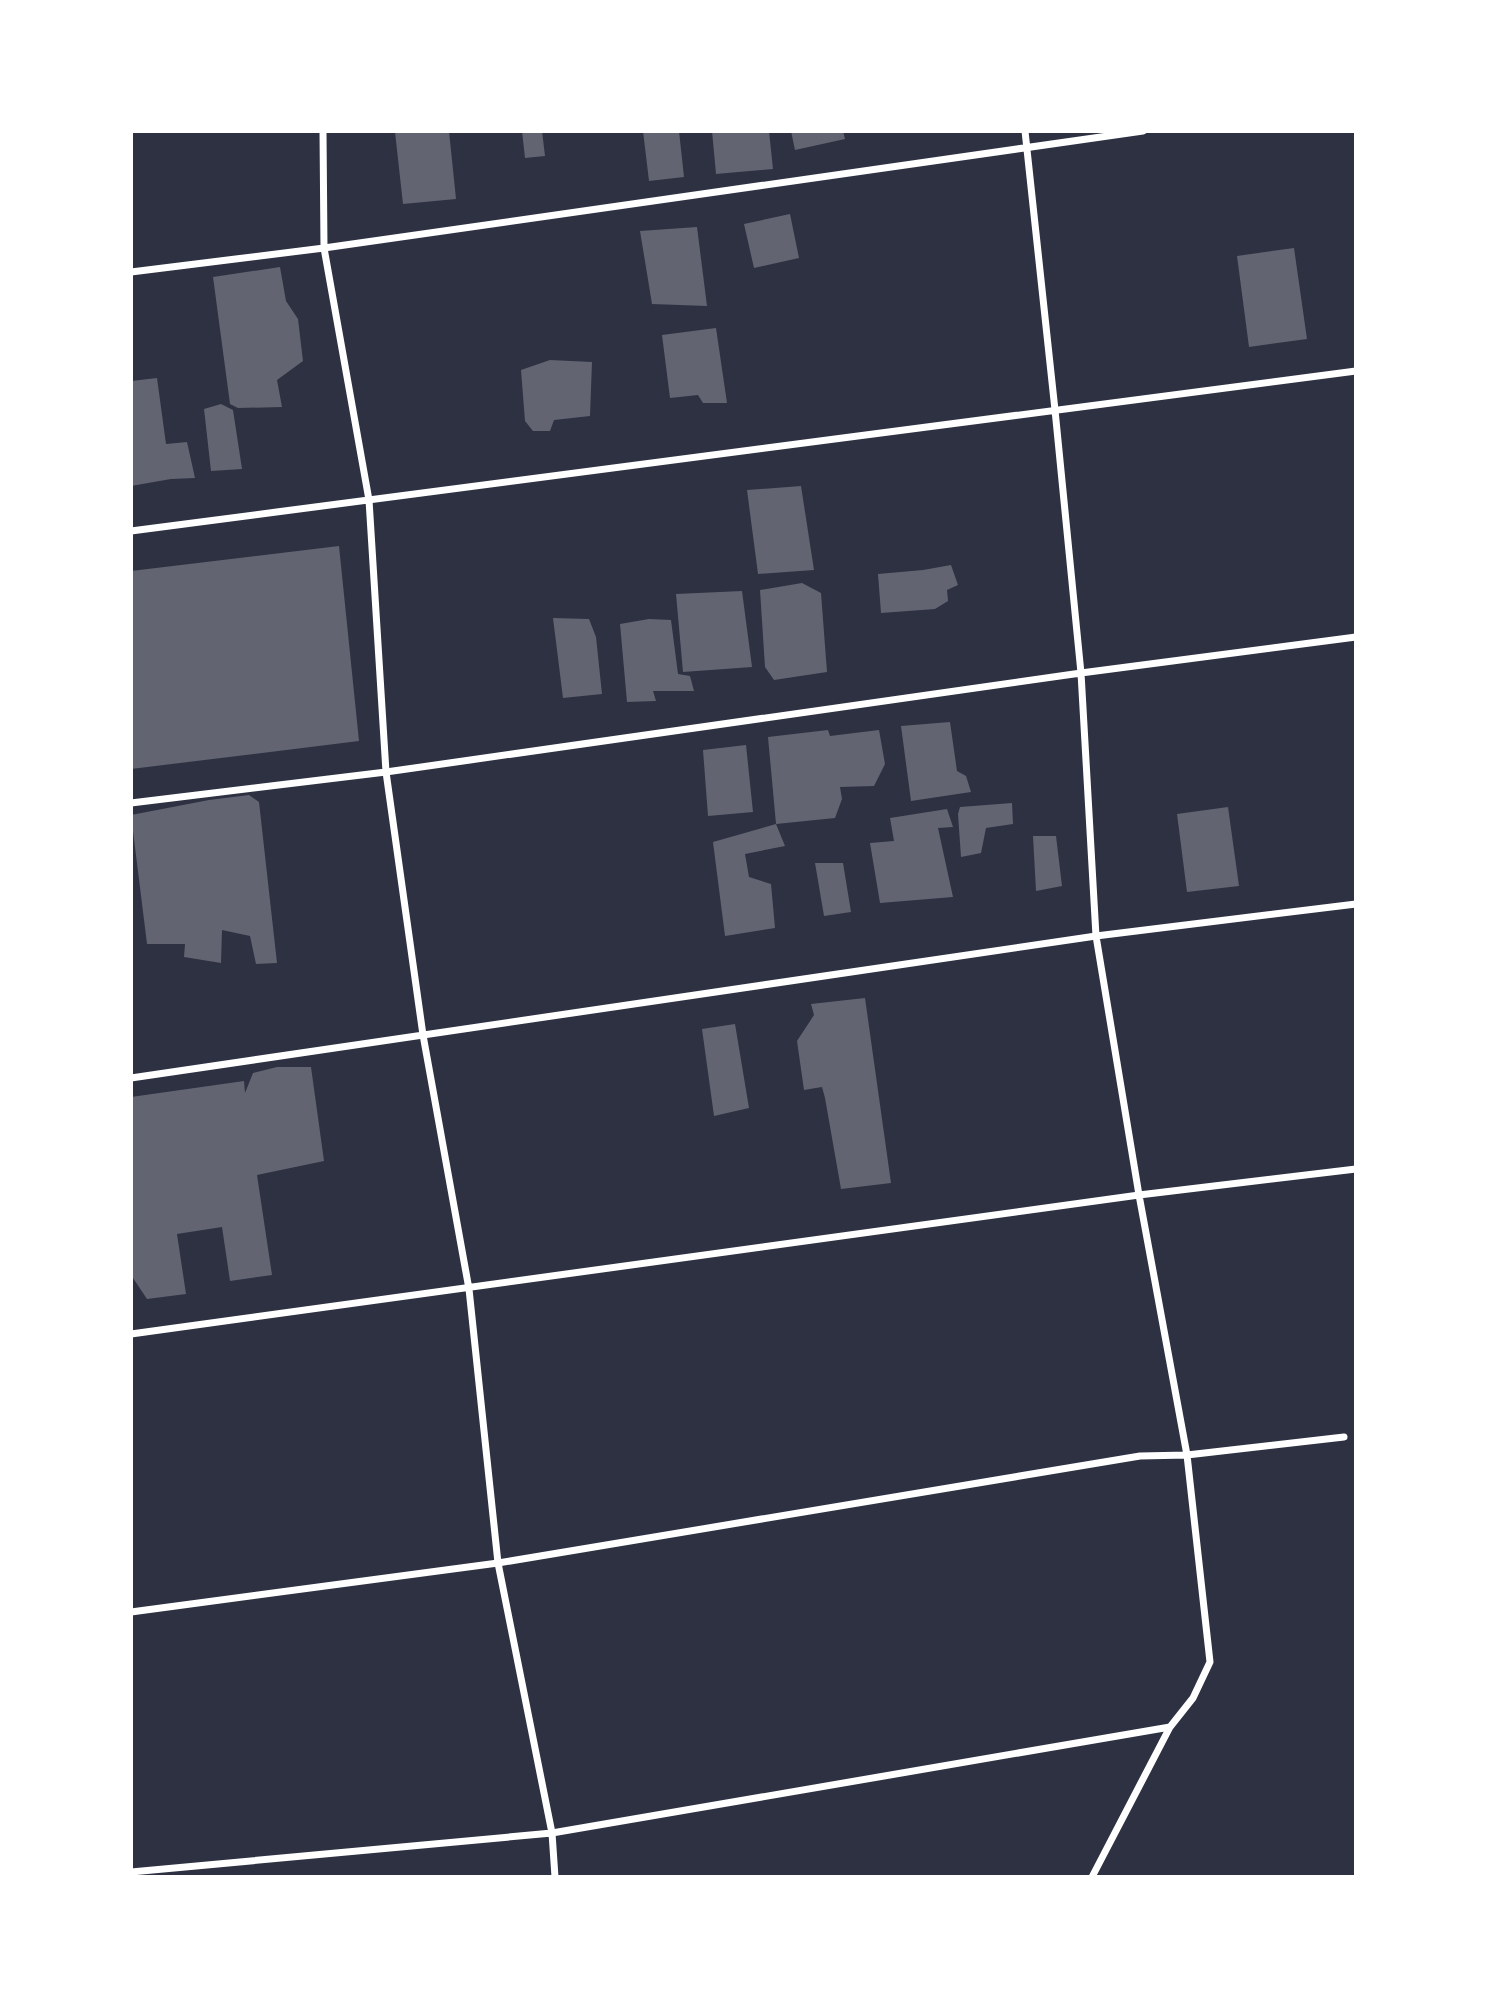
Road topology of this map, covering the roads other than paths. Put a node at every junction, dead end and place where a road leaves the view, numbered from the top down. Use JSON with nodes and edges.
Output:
{"nodes":[{"id":1,"x":323,"y":131,"type":"edge"},
{"id":2,"x":1025,"y":131,"type":"edge"},
{"id":3,"x":1143,"y":131,"type":"edge"},
{"id":4,"x":1027,"y":147,"type":"junction"},
{"id":5,"x":324,"y":248,"type":"junction"},
{"id":6,"x":131,"y":272,"type":"edge"},
{"id":7,"x":1356,"y":371,"type":"edge"},
{"id":8,"x":1055,"y":410,"type":"junction"},
{"id":9,"x":369,"y":500,"type":"junction"},
{"id":10,"x":131,"y":531,"type":"edge"},
{"id":11,"x":1356,"y":637,"type":"edge"},
{"id":12,"x":1081,"y":673,"type":"junction"},
{"id":13,"x":386,"y":772,"type":"junction"},
{"id":14,"x":131,"y":803,"type":"edge"},
{"id":15,"x":1356,"y":904,"type":"edge"},
{"id":16,"x":1096,"y":936,"type":"junction"},
{"id":17,"x":423,"y":1035,"type":"junction"},
{"id":18,"x":131,"y":1078,"type":"edge"},
{"id":19,"x":1356,"y":1169,"type":"edge"},
{"id":20,"x":1139,"y":1195,"type":"junction"},
{"id":21,"x":469,"y":1289,"type":"junction"},
{"id":22,"x":131,"y":1334,"type":"edge"},
{"id":23,"x":1344,"y":1437,"type":"dead end"},
{"id":24,"x":1187,"y":1455,"type":"junction"},
{"id":25,"x":498,"y":1563,"type":"junction"},
{"id":26,"x":131,"y":1612,"type":"edge"},
{"id":27,"x":1170,"y":1727,"type":"junction"},
{"id":28,"x":552,"y":1833,"type":"junction"},
{"id":29,"x":131,"y":1872,"type":"edge"},
{"id":30,"x":555,"y":1877,"type":"edge"},
{"id":31,"x":1092,"y":1877,"type":"edge"}],
"edges":[{"from":1,"to":5,"type":"street"},
{"from":2,"to":4,"type":"street"},
{"from":3,"to":4,"type":"street"},
{"from":4,"to":5,"type":"street"},
{"from":4,"to":8,"type":"street"},
{"from":5,"to":6,"type":"street"},
{"from":5,"to":9,"type":"street"},
{"from":7,"to":8,"type":"street"},
{"from":8,"to":9,"type":"street"},
{"from":8,"to":12,"type":"street"},
{"from":9,"to":10,"type":"street"},
{"from":9,"to":13,"type":"street"},
{"from":11,"to":12,"type":"street"},
{"from":12,"to":13,"type":"street"},
{"from":12,"to":16,"type":"street"},
{"from":13,"to":14,"type":"street"},
{"from":13,"to":17,"type":"street"},
{"from":15,"to":16,"type":"street"},
{"from":16,"to":17,"type":"street"},
{"from":16,"to":20,"type":"street"},
{"from":17,"to":18,"type":"street"},
{"from":17,"to":21,"type":"street"},
{"from":19,"to":20,"type":"street"},
{"from":20,"to":21,"type":"street"},
{"from":20,"to":24,"type":"street"},
{"from":21,"to":22,"type":"street"},
{"from":21,"to":25,"type":"street"},
{"from":23,"to":24,"type":"street"},
{"from":24,"to":25,"type":"street"},
{"from":24,"to":27,"type":"street"},
{"from":25,"to":26,"type":"street"},
{"from":25,"to":28,"type":"street"},
{"from":27,"to":28,"type":"street"},
{"from":27,"to":31,"type":"street"},
{"from":28,"to":29,"type":"street"},
{"from":28,"to":30,"type":"street"}]}
